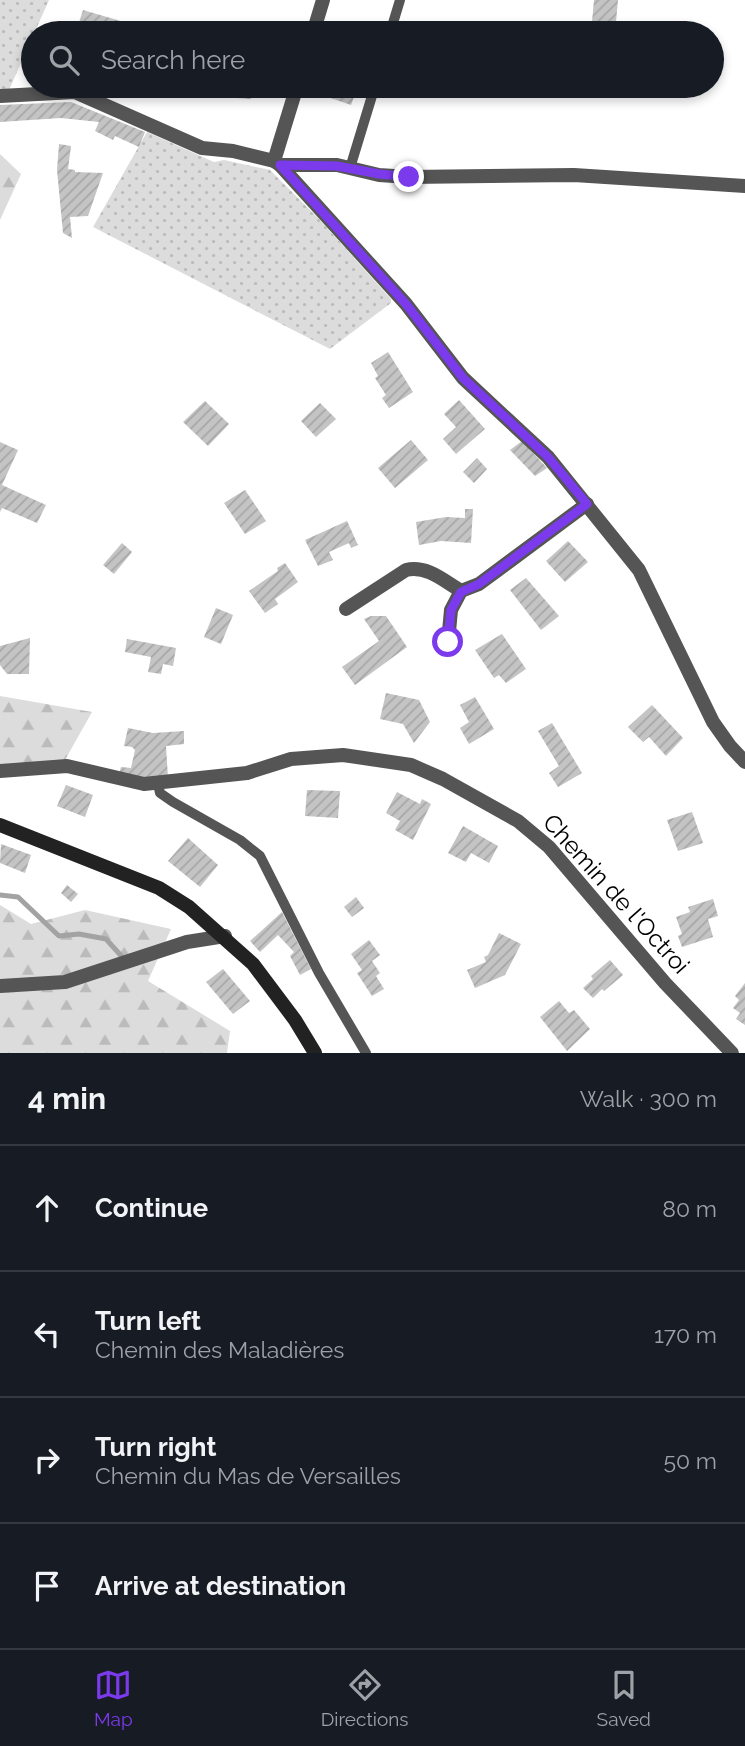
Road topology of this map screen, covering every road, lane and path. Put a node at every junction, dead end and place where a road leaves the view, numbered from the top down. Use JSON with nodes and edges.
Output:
{"nodes":[{"id":1,"x":323,"y":0,"type":"edge"},
{"id":2,"x":400,"y":0,"type":"edge"},
{"id":3,"x":317,"y":21,"type":"edge"},
{"id":4,"x":394,"y":21,"type":"edge"},
{"id":5,"x":21,"y":95,"type":"edge"},
{"id":6,"x":0,"y":96,"type":"edge"},
{"id":7,"x":89,"y":98,"type":"edge"},
{"id":8,"x":294,"y":98,"type":"edge"},
{"id":9,"x":371,"y":98,"type":"edge"},
{"id":10,"x":277,"y":163,"type":"junction"},
{"id":11,"x":350,"y":168,"type":"junction"},
{"id":12,"x":745,"y":186,"type":"edge"},
{"id":13,"x":587,"y":504,"type":"junction"},
{"id":14,"x":461,"y":592,"type":"junction"},
{"id":15,"x":346,"y":609,"type":"dead end"},
{"id":16,"x":448,"y":642,"type":"dead end"},
{"id":17,"x":745,"y":762,"type":"edge"},
{"id":18,"x":0,"y":771,"type":"edge"},
{"id":19,"x":158,"y":784,"type":"junction"},
{"id":20,"x":0,"y":825,"type":"edge"},
{"id":21,"x":225,"y":936,"type":"junction"},
{"id":22,"x":0,"y":986,"type":"edge"},
{"id":23,"x":315,"y":1053,"type":"edge"},
{"id":24,"x":366,"y":1053,"type":"edge"},
{"id":25,"x":732,"y":1053,"type":"edge"}],
"edges":[{"from":1,"to":3,"type":"street"},
{"from":2,"to":4,"type":"lane"},
{"from":5,"to":6,"type":"street"},
{"from":7,"to":10,"type":"street"},
{"from":8,"to":10,"type":"street"},
{"from":9,"to":11,"type":"lane"},
{"from":10,"to":11,"type":"street"},
{"from":10,"to":13,"type":"street"},
{"from":11,"to":12,"type":"street"},
{"from":13,"to":14,"type":"street"},
{"from":13,"to":17,"type":"street"},
{"from":14,"to":15,"type":"street"},
{"from":14,"to":16,"type":"street"},
{"from":18,"to":19,"type":"street","name":"Chemin de l'Octroi"},
{"from":19,"to":24,"type":"lane"},
{"from":19,"to":25,"type":"street","name":"Chemin de l'Octroi"},
{"from":20,"to":21,"type":"main road"},
{"from":21,"to":22,"type":"street"},
{"from":21,"to":23,"type":"main road"}]}
